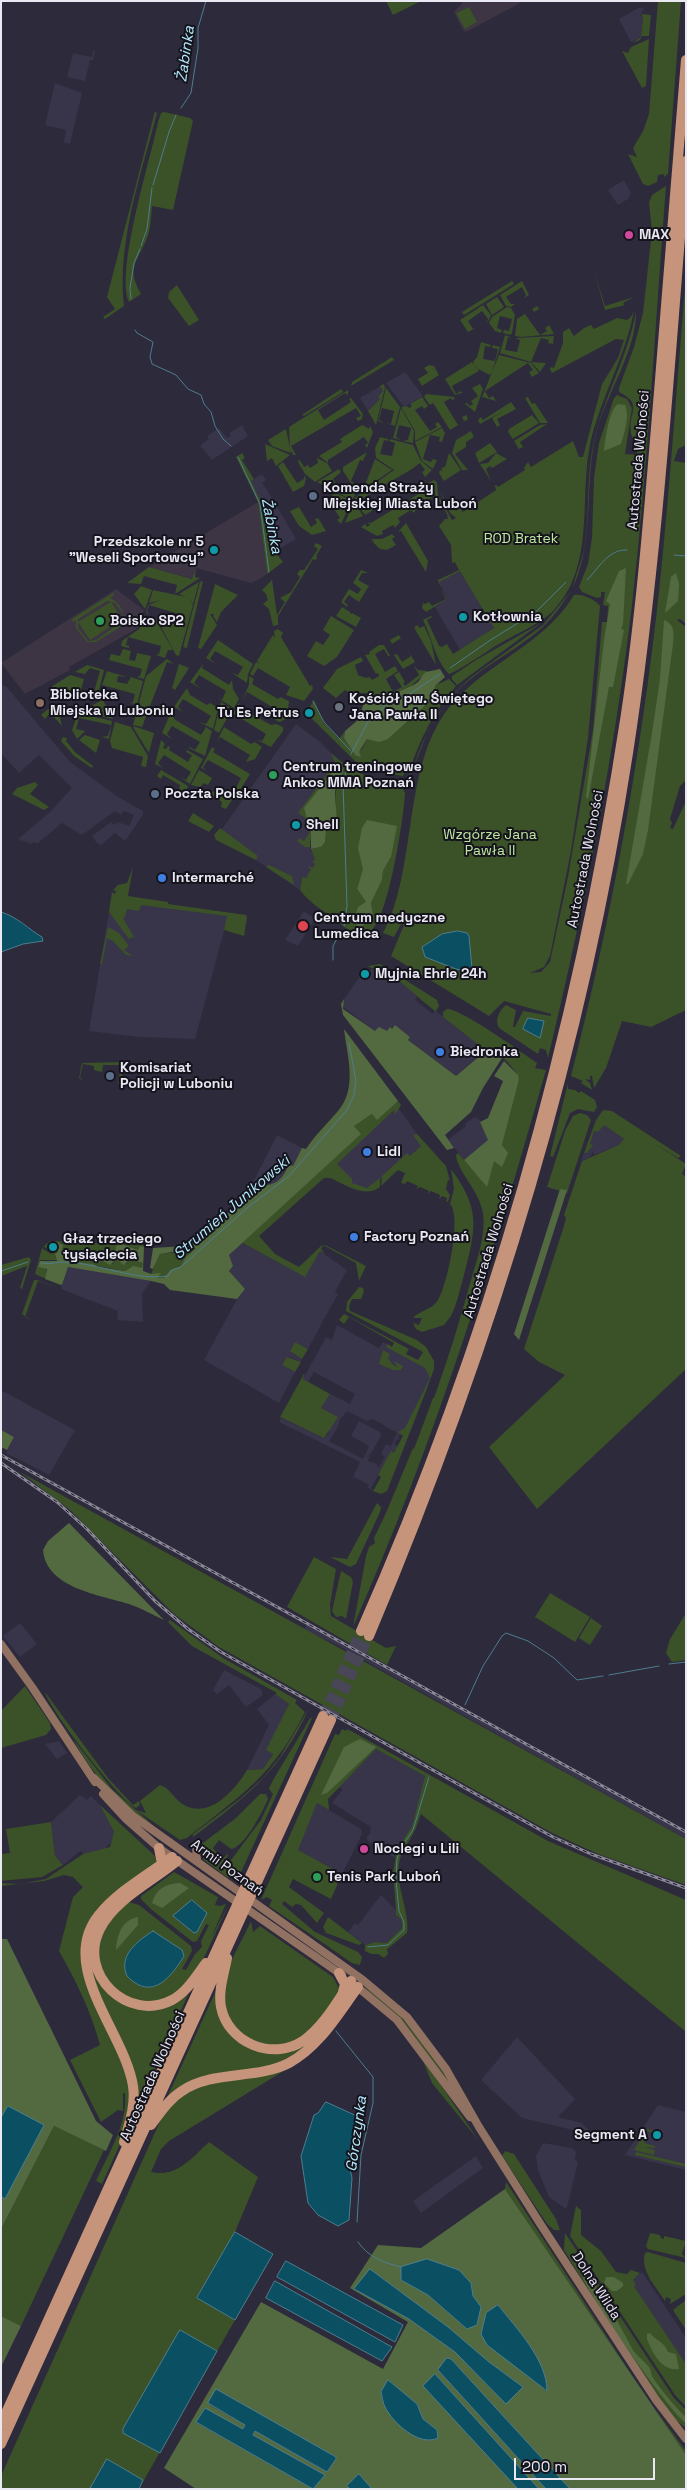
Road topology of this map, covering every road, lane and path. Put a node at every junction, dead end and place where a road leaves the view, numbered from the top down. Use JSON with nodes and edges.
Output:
{"nodes":[{"id":1,"x":686,"y":60,"type":"edge"},
{"id":2,"x":686,"y":162,"type":"edge"},
{"id":3,"x":1,"y":1644,"type":"edge"},
{"id":4,"x":94,"y":1778,"type":"junction"},
{"id":5,"x":196,"y":1846,"type":"dead end"},
{"id":6,"x":159,"y":1848,"type":"junction"},
{"id":7,"x":183,"y":1851,"type":"junction"},
{"id":8,"x":174,"y":1859,"type":"junction"},
{"id":9,"x":197,"y":1861,"type":"junction"},
{"id":10,"x":162,"y":1864,"type":"junction"},
{"id":11,"x":231,"y":1940,"type":"junction"},
{"id":12,"x":218,"y":1946,"type":"junction"},
{"id":13,"x":352,"y":1978,"type":"junction"},
{"id":14,"x":343,"y":1992,"type":"junction"},
{"id":15,"x":141,"y":2138,"type":"junction"},
{"id":16,"x":116,"y":2173,"type":"junction"},
{"id":17,"x":1,"y":2424,"type":"edge"},
{"id":18,"x":686,"y":2439,"type":"edge"},
{"id":19,"x":1,"y":2444,"type":"edge"}],
"edges":[{"from":1,"to":2,"type":"highway","name":"Autostrada Wolności"},
{"from":3,"to":4,"type":"main road","name":"Armii Poznań"},
{"from":4,"to":6,"type":"main road","name":"Armii Poznań"},
{"from":4,"to":7,"type":"main road","name":"Armii Poznań"},
{"from":5,"to":9,"type":"main road"},
{"from":6,"to":8,"type":"main road","name":"Armii Poznań"},
{"from":6,"to":10,"type":"highway"},
{"from":7,"to":8,"type":"main road"},
{"from":7,"to":9,"type":"main road","name":"Armii Poznań"},
{"from":8,"to":10,"type":"highway"},
{"from":8,"to":12,"type":"highway"},
{"from":8,"to":13,"type":"main road","name":"Armii Poznań"},
{"from":9,"to":13,"type":"main road","name":"Armii Poznań"},
{"from":10,"to":16,"type":"highway"},
{"from":11,"to":12,"type":"highway","name":"Autostrada Wolności"},
{"from":11,"to":14,"type":"highway"},
{"from":11,"to":15,"type":"highway","name":"Autostrada Wolności"},
{"from":12,"to":16,"type":"highway","name":"Autostrada Wolności"},
{"from":13,"to":14,"type":"highway"},
{"from":13,"to":14,"type":"highway"},
{"from":13,"to":15,"type":"highway"},
{"from":13,"to":18,"type":"main road","name":"Dolna Wilda"},
{"from":15,"to":19,"type":"highway","name":"Autostrada Wolności"},
{"from":16,"to":17,"type":"highway","name":"Autostrada Wolności"}]}
